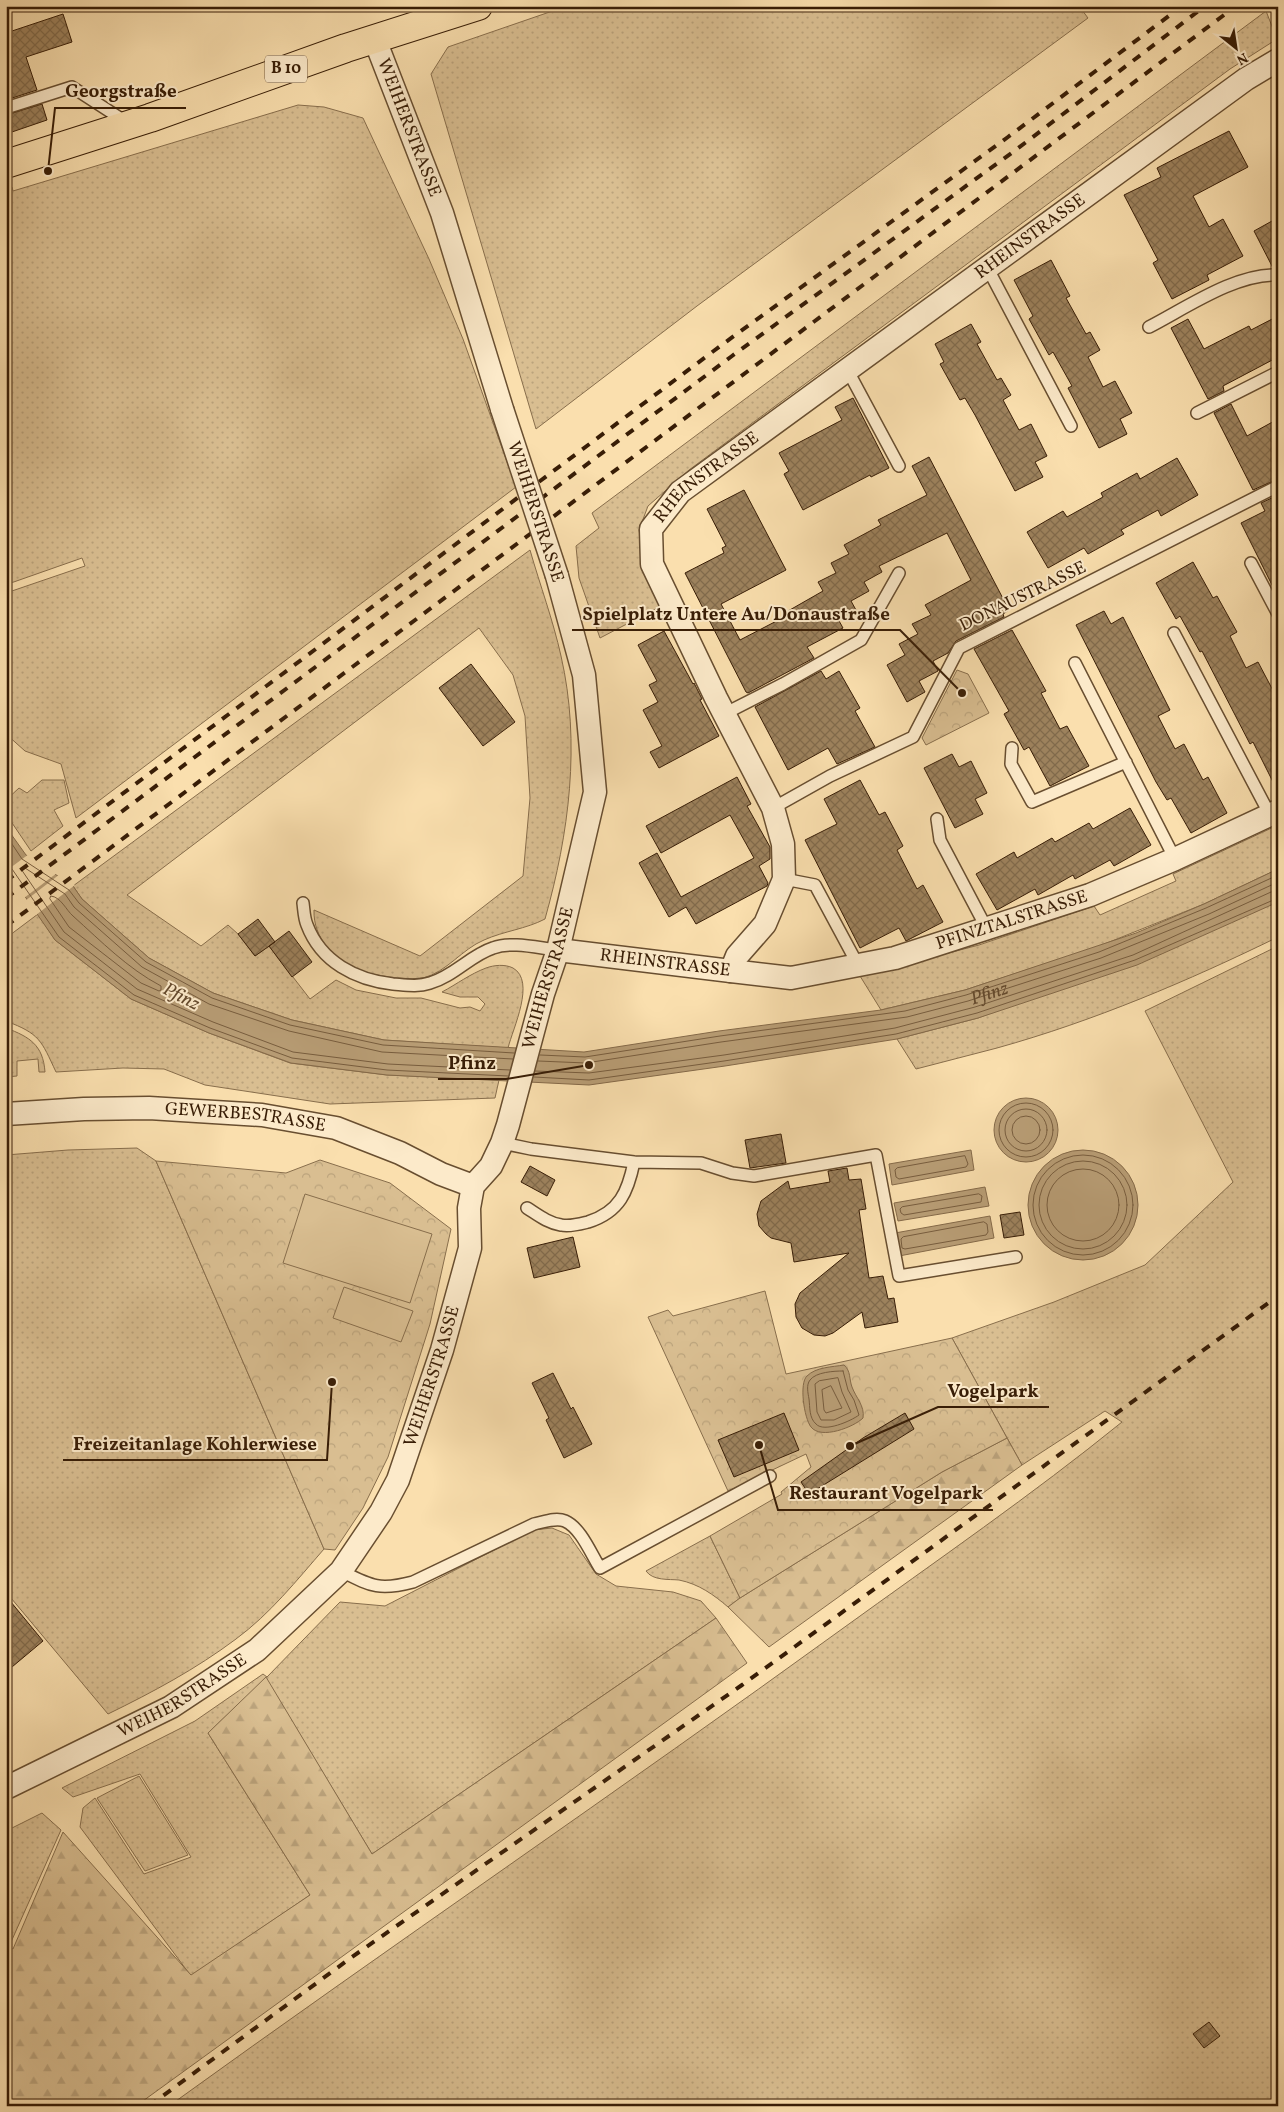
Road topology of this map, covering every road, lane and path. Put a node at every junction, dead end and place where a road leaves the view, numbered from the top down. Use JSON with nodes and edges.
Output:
{"nodes":[{"id":1,"x":478,"y":6,"type":"edge"},
{"id":2,"x":375,"y":40,"type":"junction"},
{"id":3,"x":1278,"y":60,"type":"edge"},
{"id":4,"x":6,"y":108,"type":"edge"},
{"id":5,"x":129,"y":124,"type":"junction"},
{"id":6,"x":6,"y":164,"type":"edge"},
{"id":7,"x":988,"y":269,"type":"junction"},
{"id":8,"x":1278,"y":275,"type":"edge"},
{"id":9,"x":1149,"y":328,"type":"dead end"},
{"id":10,"x":848,"y":371,"type":"junction"},
{"id":11,"x":1278,"y":372,"type":"edge"},
{"id":12,"x":1198,"y":413,"type":"dead end"},
{"id":13,"x":1072,"y":426,"type":"dead end"},
{"id":14,"x":899,"y":466,"type":"dead end"},
{"id":15,"x":1278,"y":486,"type":"edge"},
{"id":16,"x":1251,"y":563,"type":"dead end"},
{"id":17,"x":898,"y":573,"type":"dead end"},
{"id":18,"x":1278,"y":614,"type":"edge"},
{"id":19,"x":1174,"y":633,"type":"dead end"},
{"id":20,"x":1075,"y":663,"type":"dead end"},
{"id":21,"x":724,"y":714,"type":"junction"},
{"id":22,"x":1012,"y":748,"type":"dead end"},
{"id":23,"x":1126,"y":762,"type":"junction"},
{"id":24,"x":772,"y":808,"type":"junction"},
{"id":25,"x":1274,"y":813,"type":"edge"},
{"id":26,"x":936,"y":819,"type":"dead end"},
{"id":27,"x":1175,"y":859,"type":"junction"},
{"id":28,"x":784,"y":878,"type":"junction"},
{"id":29,"x":303,"y":903,"type":"dead end"},
{"id":30,"x":987,"y":929,"type":"junction"},
{"id":31,"x":558,"y":950,"type":"junction"},
{"id":32,"x":858,"y":965,"type":"junction"},
{"id":33,"x":731,"y":971,"type":"junction"},
{"id":34,"x":6,"y":1114,"type":"edge"},
{"id":35,"x":505,"y":1134,"type":"junction"},
{"id":36,"x":634,"y":1162,"type":"junction"},
{"id":37,"x":473,"y":1186,"type":"junction"},
{"id":38,"x":527,"y":1208,"type":"dead end"},
{"id":39,"x":1016,"y":1257,"type":"dead end"},
{"id":40,"x":770,"y":1476,"type":"dead end"},
{"id":41,"x":341,"y":1571,"type":"junction"},
{"id":42,"x":6,"y":1788,"type":"edge"}],
"edges":[{"from":1,"to":2,"type":"main road","number":"B 10"},
{"from":2,"to":5,"type":"main road","number":"B 10"},
{"from":2,"to":31,"type":"street","name":"WEIHERSTRASSE","bridge":true},
{"from":3,"to":7,"type":"street","name":"RHEINSTRASSE"},
{"from":4,"to":5,"type":"lane"},
{"from":5,"to":6,"type":"main road","number":"B 10"},
{"from":7,"to":10,"type":"street","name":"RHEINSTRASSE"},
{"from":7,"to":13,"type":"lane"},
{"from":8,"to":9,"type":"lane"},
{"from":10,"to":14,"type":"lane"},
{"from":10,"to":21,"type":"street","name":"RHEINSTRASSE"},
{"from":11,"to":12,"type":"lane"},
{"from":15,"to":24,"type":"lane","name":"DONAUSTRASSE"},
{"from":16,"to":18,"type":"lane"},
{"from":17,"to":21,"type":"lane"},
{"from":19,"to":25,"type":"lane"},
{"from":20,"to":23,"type":"lane"},
{"from":21,"to":24,"type":"street","name":"RHEINSTRASSE"},
{"from":22,"to":23,"type":"lane"},
{"from":23,"to":27,"type":"lane"},
{"from":24,"to":28,"type":"street","name":"RHEINSTRASSE"},
{"from":25,"to":27,"type":"street","name":"PFINZTALSTRASSE"},
{"from":26,"to":30,"type":"lane"},
{"from":27,"to":30,"type":"street","name":"PFINZTALSTRASSE"},
{"from":28,"to":32,"type":"lane"},
{"from":28,"to":33,"type":"street","name":"RHEINSTRASSE"},
{"from":29,"to":31,"type":"lane"},
{"from":30,"to":32,"type":"street","name":"PFINZTALSTRASSE"},
{"from":31,"to":33,"type":"street","name":"RHEINSTRASSE"},
{"from":31,"to":35,"type":"street","name":"WEIHERSTRASSE"},
{"from":32,"to":33,"type":"street","name":"PFINZTALSTRASSE"},
{"from":34,"to":37,"type":"street","name":"GEWERBESTRASSE"},
{"from":35,"to":36,"type":"lane"},
{"from":35,"to":37,"type":"street","name":"WEIHERSTRASSE"},
{"from":36,"to":38,"type":"lane"},
{"from":36,"to":39,"type":"lane"},
{"from":37,"to":41,"type":"street","name":"WEIHERSTRASSE"},
{"from":40,"to":41,"type":"lane"},
{"from":41,"to":42,"type":"street","name":"WEIHERSTRASSE"}]}
